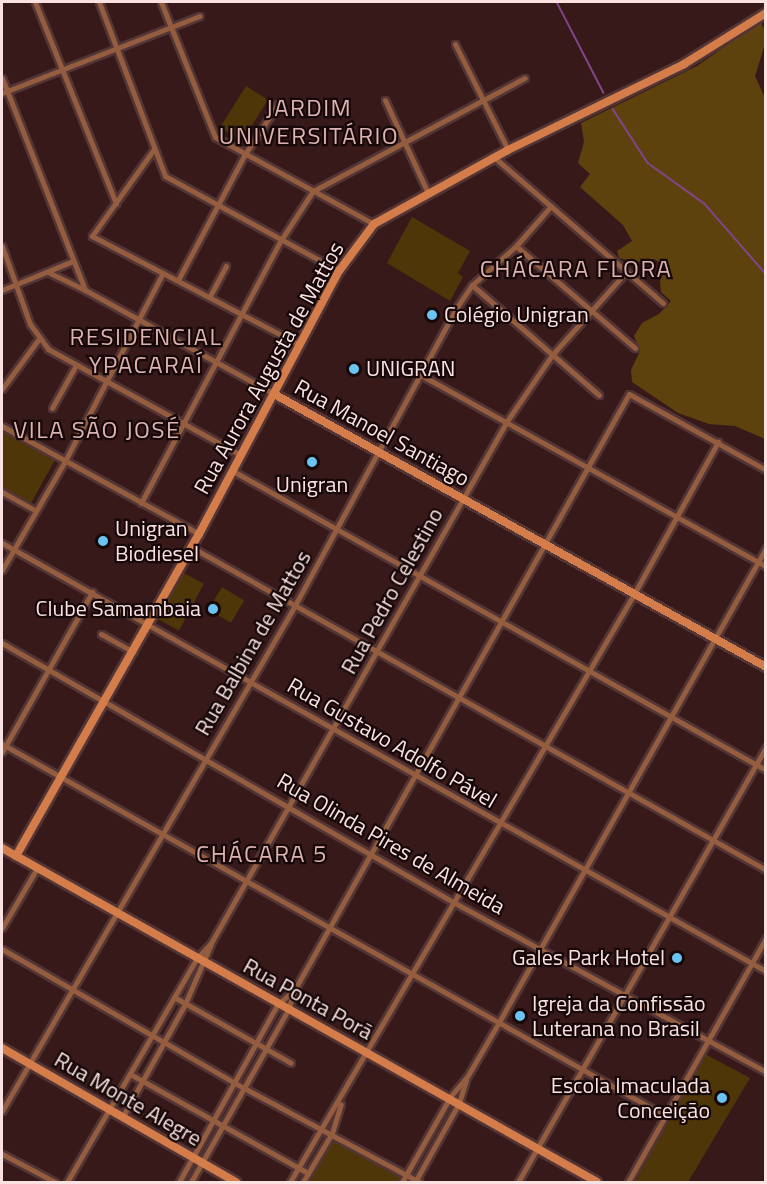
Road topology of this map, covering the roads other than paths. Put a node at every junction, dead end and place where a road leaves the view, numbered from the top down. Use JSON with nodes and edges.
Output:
{"nodes":[{"id":1,"x":35,"y":2,"type":"edge"},
{"id":2,"x":99,"y":2,"type":"edge"},
{"id":3,"x":161,"y":2,"type":"edge"},
{"id":4,"x":765,"y":13,"type":"edge"},
{"id":5,"x":199,"y":16,"type":"dead end"},
{"id":6,"x":171,"y":26,"type":"junction"},
{"id":7,"x":455,"y":44,"type":"dead end"},
{"id":8,"x":118,"y":48,"type":"junction"},
{"id":9,"x":63,"y":70,"type":"junction"},
{"id":10,"x":2,"y":78,"type":"edge"},
{"id":11,"x":525,"y":78,"type":"dead end"},
{"id":12,"x":4,"y":92,"type":"edge"},
{"id":13,"x":385,"y":100,"type":"dead end"},
{"id":14,"x":483,"y":101,"type":"junction"},
{"id":15,"x":278,"y":104,"type":"dead end"},
{"id":16,"x":404,"y":143,"type":"junction"},
{"id":17,"x":154,"y":149,"type":"junction"},
{"id":18,"x":508,"y":150,"type":"junction"},
{"id":19,"x":245,"y":154,"type":"junction"},
{"id":20,"x":495,"y":158,"type":"junction"},
{"id":21,"x":313,"y":191,"type":"junction"},
{"id":22,"x":428,"y":193,"type":"junction"},
{"id":23,"x":116,"y":203,"type":"junction"},
{"id":24,"x":218,"y":204,"type":"junction"},
{"id":25,"x":551,"y":206,"type":"junction"},
{"id":26,"x":374,"y":224,"type":"junction"},
{"id":27,"x":281,"y":240,"type":"junction"},
{"id":28,"x":2,"y":246,"type":"edge"},
{"id":29,"x":516,"y":246,"type":"junction"},
{"id":30,"x":73,"y":261,"type":"junction"},
{"id":31,"x":226,"y":266,"type":"dead end"},
{"id":32,"x":339,"y":271,"type":"junction"},
{"id":33,"x":626,"y":272,"type":"junction"},
{"id":34,"x":50,"y":273,"type":"junction"},
{"id":35,"x":163,"y":273,"type":"junction"},
{"id":36,"x":178,"y":280,"type":"junction"},
{"id":37,"x":16,"y":285,"type":"junction"},
{"id":38,"x":472,"y":285,"type":"junction"},
{"id":39,"x":2,"y":290,"type":"edge"},
{"id":40,"x":85,"y":290,"type":"junction"},
{"id":41,"x":210,"y":297,"type":"junction"},
{"id":42,"x":663,"y":303,"type":"dead end"},
{"id":43,"x":593,"y":311,"type":"junction"},
{"id":44,"x":242,"y":314,"type":"junction"},
{"id":45,"x":138,"y":320,"type":"junction"},
{"id":46,"x":38,"y":340,"type":"junction"},
{"id":47,"x":299,"y":344,"type":"junction"},
{"id":48,"x":634,"y":348,"type":"dead end"},
{"id":49,"x":552,"y":355,"type":"junction"},
{"id":50,"x":216,"y":362,"type":"junction"},
{"id":51,"x":76,"y":365,"type":"junction"},
{"id":52,"x":419,"y":374,"type":"junction"},
{"id":53,"x":108,"y":381,"type":"junction"},
{"id":54,"x":2,"y":389,"type":"edge"},
{"id":55,"x":274,"y":394,"type":"junction"},
{"id":56,"x":599,"y":395,"type":"dead end"},
{"id":57,"x":52,"y":408,"type":"dead end"},
{"id":58,"x":507,"y":421,"type":"junction"},
{"id":59,"x":183,"y":422,"type":"junction"},
{"id":60,"x":2,"y":426,"type":"edge"},
{"id":61,"x":718,"y":442,"type":"junction"},
{"id":62,"x":378,"y":448,"type":"junction"},
{"id":63,"x":241,"y":455,"type":"junction"},
{"id":64,"x":65,"y":461,"type":"junction"},
{"id":65,"x":589,"y":467,"type":"junction"},
{"id":66,"x":765,"y":470,"type":"edge"},
{"id":67,"x":233,"y":471,"type":"junction"},
{"id":68,"x":2,"y":492,"type":"edge"},
{"id":69,"x":462,"y":498,"type":"junction"},
{"id":70,"x":141,"y":503,"type":"junction"},
{"id":71,"x":36,"y":511,"type":"junction"},
{"id":72,"x":676,"y":516,"type":"junction"},
{"id":73,"x":337,"y":529,"type":"junction"},
{"id":74,"x":199,"y":534,"type":"junction"},
{"id":75,"x":2,"y":543,"type":"edge"},
{"id":76,"x":546,"y":544,"type":"junction"},
{"id":77,"x":191,"y":547,"type":"junction"},
{"id":78,"x":765,"y":548,"type":"edge"},
{"id":79,"x":13,"y":550,"type":"junction"},
{"id":80,"x":758,"y":562,"type":"junction"},
{"id":81,"x":765,"y":566,"type":"edge"},
{"id":82,"x":2,"y":570,"type":"edge"},
{"id":83,"x":420,"y":575,"type":"junction"},
{"id":84,"x":92,"y":592,"type":"junction"},
{"id":85,"x":634,"y":594,"type":"junction"},
{"id":86,"x":294,"y":607,"type":"junction"},
{"id":87,"x":503,"y":621,"type":"junction"},
{"id":88,"x":147,"y":624,"type":"junction"},
{"id":89,"x":101,"y":634,"type":"dead end"},
{"id":90,"x":716,"y":640,"type":"junction"},
{"id":91,"x":2,"y":643,"type":"edge"},
{"id":92,"x":133,"y":652,"type":"junction"},
{"id":93,"x":376,"y":653,"type":"junction"},
{"id":94,"x":765,"y":667,"type":"edge"},
{"id":95,"x":48,"y":669,"type":"junction"},
{"id":96,"x":588,"y":673,"type":"junction"},
{"id":97,"x":249,"y":681,"type":"junction"},
{"id":98,"x":105,"y":700,"type":"junction"},
{"id":99,"x":459,"y":700,"type":"junction"},
{"id":100,"x":669,"y":718,"type":"junction"},
{"id":101,"x":333,"y":730,"type":"junction"},
{"id":102,"x":3,"y":745,"type":"edge"},
{"id":103,"x":544,"y":747,"type":"junction"},
{"id":104,"x":765,"y":747,"type":"edge"},
{"id":105,"x":2,"y":752,"type":"edge"},
{"id":106,"x":206,"y":758,"type":"junction"},
{"id":107,"x":755,"y":764,"type":"junction"},
{"id":108,"x":765,"y":770,"type":"edge"},
{"id":109,"x":416,"y":777,"type":"junction"},
{"id":110,"x":61,"y":779,"type":"junction"},
{"id":111,"x":630,"y":794,"type":"junction"},
{"id":112,"x":290,"y":806,"type":"junction"},
{"id":113,"x":501,"y":824,"type":"junction"},
{"id":114,"x":161,"y":836,"type":"junction"},
{"id":115,"x":713,"y":842,"type":"junction"},
{"id":116,"x":2,"y":848,"type":"edge"},
{"id":117,"x":373,"y":854,"type":"junction"},
{"id":118,"x":16,"y":856,"type":"junction"},
{"id":119,"x":37,"y":868,"type":"junction"},
{"id":120,"x":585,"y":870,"type":"junction"},
{"id":121,"x":765,"y":870,"type":"edge"},
{"id":122,"x":245,"y":883,"type":"junction"},
{"id":123,"x":454,"y":903,"type":"junction"},
{"id":124,"x":119,"y":912,"type":"junction"},
{"id":125,"x":668,"y":919,"type":"junction"},
{"id":126,"x":2,"y":928,"type":"edge"},
{"id":127,"x":330,"y":930,"type":"junction"},
{"id":128,"x":765,"y":938,"type":"edge"},
{"id":129,"x":211,"y":943,"type":"junction"},
{"id":130,"x":541,"y":948,"type":"junction"},
{"id":131,"x":2,"y":949,"type":"edge"},
{"id":132,"x":197,"y":958,"type":"junction"},
{"id":133,"x":206,"y":963,"type":"junction"},
{"id":134,"x":751,"y":963,"type":"junction"},
{"id":135,"x":765,"y":971,"type":"edge"},
{"id":136,"x":412,"y":974,"type":"junction"},
{"id":137,"x":295,"y":988,"type":"junction"},
{"id":138,"x":74,"y":989,"type":"junction"},
{"id":139,"x":625,"y":996,"type":"junction"},
{"id":140,"x":174,"y":997,"type":"junction"},
{"id":141,"x":185,"y":1004,"type":"junction"},
{"id":142,"x":278,"y":1005,"type":"junction"},
{"id":143,"x":288,"y":1010,"type":"junction"},
{"id":144,"x":499,"y":1022,"type":"junction"},
{"id":145,"x":154,"y":1033,"type":"junction"},
{"id":146,"x":164,"y":1040,"type":"junction"},
{"id":147,"x":706,"y":1040,"type":"junction"},
{"id":148,"x":256,"y":1044,"type":"junction"},
{"id":149,"x":2,"y":1048,"type":"edge"},
{"id":150,"x":266,"y":1049,"type":"junction"},
{"id":151,"x":369,"y":1053,"type":"junction"},
{"id":152,"x":28,"y":1063,"type":"junction"},
{"id":153,"x":291,"y":1063,"type":"dead end"},
{"id":154,"x":584,"y":1070,"type":"junction"},
{"id":155,"x":765,"y":1072,"type":"edge"},
{"id":156,"x":130,"y":1074,"type":"junction"},
{"id":157,"x":467,"y":1077,"type":"junction"},
{"id":158,"x":142,"y":1080,"type":"junction"},
{"id":159,"x":235,"y":1082,"type":"junction"},
{"id":160,"x":244,"y":1088,"type":"junction"},
{"id":161,"x":343,"y":1097,"type":"junction"},
{"id":162,"x":450,"y":1097,"type":"junction"},
{"id":163,"x":459,"y":1103,"type":"junction"},
{"id":164,"x":110,"y":1109,"type":"junction"},
{"id":165,"x":2,"y":1111,"type":"edge"},
{"id":166,"x":664,"y":1115,"type":"junction"},
{"id":167,"x":123,"y":1116,"type":"junction"},
{"id":168,"x":214,"y":1120,"type":"junction"},
{"id":169,"x":223,"y":1125,"type":"junction"},
{"id":170,"x":321,"y":1129,"type":"junction"},
{"id":171,"x":332,"y":1133,"type":"junction"},
{"id":172,"x":537,"y":1148,"type":"junction"},
{"id":173,"x":2,"y":1154,"type":"edge"},
{"id":174,"x":193,"y":1158,"type":"junction"},
{"id":175,"x":202,"y":1163,"type":"junction"},
{"id":176,"x":299,"y":1168,"type":"junction"},
{"id":177,"x":308,"y":1173,"type":"junction"},
{"id":178,"x":406,"y":1175,"type":"junction"},
{"id":179,"x":55,"y":1182,"type":"edge"},
{"id":180,"x":68,"y":1182,"type":"edge"},
{"id":181,"x":179,"y":1182,"type":"edge"},
{"id":182,"x":191,"y":1182,"type":"edge"},
{"id":183,"x":236,"y":1182,"type":"edge"},
{"id":184,"x":290,"y":1182,"type":"edge"},
{"id":185,"x":303,"y":1182,"type":"edge"},
{"id":186,"x":402,"y":1182,"type":"edge"},
{"id":187,"x":416,"y":1182,"type":"edge"},
{"id":188,"x":518,"y":1182,"type":"edge"},
{"id":189,"x":597,"y":1182,"type":"edge"},
{"id":190,"x":628,"y":1182,"type":"edge"}],
"edges":[{"from":1,"to":9,"type":"street"},
{"from":2,"to":8,"type":"street"},
{"from":3,"to":6,"type":"street"},
{"from":4,"to":18,"type":"street","name":"Rua Aurora Augusta de Mattos"},
{"from":5,"to":6,"type":"street"},
{"from":6,"to":8,"type":"street"},
{"from":6,"to":19,"type":"street"},
{"from":7,"to":14,"type":"street"},
{"from":8,"to":9,"type":"street"},
{"from":8,"to":17,"type":"street"},
{"from":9,"to":12,"type":"street"},
{"from":9,"to":23,"type":"street"},
{"from":10,"to":12,"type":"street"},
{"from":11,"to":14,"type":"street"},
{"from":12,"to":30,"type":"street"},
{"from":13,"to":16,"type":"street"},
{"from":14,"to":16,"type":"street"},
{"from":14,"to":18,"type":"street"},
{"from":15,"to":19,"type":"street"},
{"from":16,"to":21,"type":"street"},
{"from":16,"to":22,"type":"street"},
{"from":17,"to":23,"type":"street"},
{"from":17,"to":24,"type":"street"},
{"from":18,"to":20,"type":"street","name":"Rua Aurora Augusta de Mattos"},
{"from":19,"to":21,"type":"street"},
{"from":19,"to":24,"type":"street"},
{"from":20,"to":22,"type":"street","name":"Rua Aurora Augusta de Mattos"},
{"from":20,"to":25,"type":"street"},
{"from":21,"to":26,"type":"street"},
{"from":21,"to":27,"type":"street"},
{"from":22,"to":26,"type":"street","name":"Rua Aurora Augusta de Mattos"},
{"from":23,"to":35,"type":"street"},
{"from":24,"to":27,"type":"street"},
{"from":24,"to":36,"type":"street"},
{"from":25,"to":29,"type":"street","name":"Rua Balbina de Mattos"},
{"from":25,"to":33,"type":"street"},
{"from":26,"to":32,"type":"street","name":"Rua Aurora Augusta de Mattos"},
{"from":27,"to":32,"type":"street"},
{"from":27,"to":44,"type":"street"},
{"from":28,"to":37,"type":"street"},
{"from":29,"to":38,"type":"street","name":"Rua Balbina de Mattos"},
{"from":29,"to":43,"type":"street"},
{"from":30,"to":34,"type":"street"},
{"from":30,"to":40,"type":"street"},
{"from":31,"to":41,"type":"street"},
{"from":32,"to":47,"type":"street","name":"Rua Aurora Augusta de Mattos"},
{"from":33,"to":42,"type":"street"},
{"from":33,"to":43,"type":"street","name":"Rua Pedro Celestino"},
{"from":34,"to":37,"type":"street"},
{"from":34,"to":40,"type":"street","name":"Rua Manoel Santiago"},
{"from":35,"to":36,"type":"street"},
{"from":35,"to":45,"type":"street"},
{"from":36,"to":41,"type":"street"},
{"from":37,"to":39,"type":"street"},
{"from":37,"to":46,"type":"street"},
{"from":38,"to":49,"type":"street"},
{"from":38,"to":52,"type":"street","name":"Rua Balbina de Mattos"},
{"from":40,"to":45,"type":"street","name":"Rua Manoel Santiago"},
{"from":41,"to":44,"type":"street"},
{"from":43,"to":48,"type":"street"},
{"from":43,"to":49,"type":"street","name":"Rua Pedro Celestino"},
{"from":44,"to":47,"type":"street"},
{"from":44,"to":50,"type":"street"},
{"from":45,"to":50,"type":"street","name":"Rua Manoel Santiago"},
{"from":45,"to":53,"type":"street"},
{"from":46,"to":51,"type":"street"},
{"from":46,"to":54,"type":"street"},
{"from":47,"to":55,"type":"street","name":"Rua Aurora Augusta de Mattos"},
{"from":49,"to":56,"type":"street"},
{"from":49,"to":58,"type":"street","name":"Rua Pedro Celestino"},
{"from":50,"to":55,"type":"street","name":"Rua Manoel Santiago"},
{"from":50,"to":59,"type":"street"},
{"from":51,"to":53,"type":"street"},
{"from":51,"to":57,"type":"street"},
{"from":52,"to":58,"type":"street"},
{"from":52,"to":62,"type":"street","name":"Rua Balbina de Mattos"},
{"from":53,"to":59,"type":"street"},
{"from":53,"to":64,"type":"street"},
{"from":55,"to":62,"type":"street","name":"Rua Manoel Santiago"},
{"from":55,"to":63,"type":"street","name":"Rua Aurora Augusta de Mattos"},
{"from":58,"to":65,"type":"street"},
{"from":58,"to":69,"type":"street","name":"Rua Pedro Celestino"},
{"from":59,"to":63,"type":"street"},
{"from":59,"to":70,"type":"street"},
{"from":60,"to":64,"type":"street"},
{"from":61,"to":65,"type":"street"},
{"from":61,"to":66,"type":"street"},
{"from":61,"to":72,"type":"street"},
{"from":62,"to":69,"type":"street","name":"Rua Manoel Santiago"},
{"from":62,"to":73,"type":"street","name":"Rua Balbina de Mattos"},
{"from":63,"to":67,"type":"street","name":"Rua Aurora Augusta de Mattos"},
{"from":64,"to":70,"type":"street"},
{"from":64,"to":71,"type":"street"},
{"from":65,"to":72,"type":"street"},
{"from":65,"to":76,"type":"street"},
{"from":67,"to":73,"type":"street"},
{"from":67,"to":74,"type":"street","name":"Rua Aurora Augusta de Mattos"},
{"from":68,"to":71,"type":"street"},
{"from":69,"to":76,"type":"street","name":"Rua Manoel Santiago"},
{"from":69,"to":83,"type":"street","name":"Rua Pedro Celestino"},
{"from":70,"to":74,"type":"street"},
{"from":71,"to":79,"type":"street"},
{"from":72,"to":80,"type":"street"},
{"from":72,"to":85,"type":"street"},
{"from":73,"to":83,"type":"street"},
{"from":73,"to":86,"type":"street","name":"Rua Balbina de Mattos"},
{"from":74,"to":77,"type":"street","name":"Rua Aurora Augusta de Mattos"},
{"from":75,"to":79,"type":"street","name":"Rua Gustavo Adolfo Pável"},
{"from":76,"to":85,"type":"street","name":"Rua Manoel Santiago"},
{"from":76,"to":87,"type":"street"},
{"from":77,"to":86,"type":"street"},
{"from":77,"to":88,"type":"street","name":"Rua Aurora Augusta de Mattos"},
{"from":78,"to":80,"type":"street"},
{"from":79,"to":82,"type":"street"},
{"from":79,"to":84,"type":"street","name":"Rua Gustavo Adolfo Pável"},
{"from":80,"to":81,"type":"street"},
{"from":80,"to":90,"type":"street"},
{"from":83,"to":87,"type":"street"},
{"from":83,"to":93,"type":"street","name":"Rua Pedro Celestino"},
{"from":84,"to":88,"type":"street","name":"Rua Gustavo Adolfo Pável"},
{"from":84,"to":95,"type":"street"},
{"from":85,"to":90,"type":"street","name":"Rua Manoel Santiago"},
{"from":85,"to":96,"type":"street"},
{"from":86,"to":93,"type":"street"},
{"from":86,"to":97,"type":"street","name":"Rua Balbina de Mattos"},
{"from":87,"to":96,"type":"street"},
{"from":87,"to":99,"type":"street"},
{"from":88,"to":92,"type":"street","name":"Rua Aurora Augusta de Mattos"},
{"from":88,"to":97,"type":"street","name":"Rua Gustavo Adolfo Pável"},
{"from":89,"to":92,"type":"street"},
{"from":90,"to":94,"type":"street","name":"Rua Manoel Santiago"},
{"from":90,"to":100,"type":"street"},
{"from":91,"to":95,"type":"street","name":"Rua Olinda Pires de Almeida"},
{"from":92,"to":98,"type":"street","name":"Rua Aurora Augusta de Mattos"},
{"from":93,"to":99,"type":"street"},
{"from":93,"to":101,"type":"street","name":"Rua Pedro Celestino"},
{"from":95,"to":98,"type":"street","name":"Rua Olinda Pires de Almeida"},
{"from":95,"to":102,"type":"street"},
{"from":96,"to":100,"type":"street"},
{"from":96,"to":103,"type":"street"},
{"from":97,"to":101,"type":"street","name":"Rua Gustavo Adolfo Pável"},
{"from":97,"to":106,"type":"street","name":"Rua Balbina de Mattos"},
{"from":98,"to":106,"type":"street","name":"Rua Olinda Pires de Almeida"},
{"from":98,"to":110,"type":"street","name":"Rua Aurora Augusta de Mattos"},
{"from":99,"to":103,"type":"street"},
{"from":99,"to":109,"type":"street"},
{"from":100,"to":107,"type":"street"},
{"from":100,"to":111,"type":"street"},
{"from":101,"to":109,"type":"street","name":"Rua Gustavo Adolfo Pável"},
{"from":101,"to":112,"type":"street","name":"Rua Pedro Celestino"},
{"from":102,"to":105,"type":"street"},
{"from":102,"to":110,"type":"street"},
{"from":103,"to":111,"type":"street"},
{"from":103,"to":113,"type":"street"},
{"from":104,"to":107,"type":"street"},
{"from":106,"to":112,"type":"street","name":"Rua Olinda Pires de Almeida"},
{"from":106,"to":114,"type":"street","name":"Rua Balbina de Mattos"},
{"from":107,"to":108,"type":"street"},
{"from":107,"to":115,"type":"street"},
{"from":109,"to":113,"type":"street","name":"Rua Gustavo Adolfo Pável"},
{"from":109,"to":117,"type":"street"},
{"from":110,"to":114,"type":"street"},
{"from":110,"to":118,"type":"street","name":"Rua Aurora Augusta de Mattos"},
{"from":111,"to":115,"type":"street"},
{"from":111,"to":120,"type":"street"},
{"from":112,"to":117,"type":"street","name":"Rua Olinda Pires de Almeida"},
{"from":112,"to":122,"type":"street","name":"Rua Pedro Celestino"},
{"from":113,"to":120,"type":"street","name":"Rua Gustavo Adolfo Pável"},
{"from":113,"to":123,"type":"street"},
{"from":114,"to":122,"type":"street"},
{"from":114,"to":124,"type":"street","name":"Rua Balbina de Mattos"},
{"from":115,"to":121,"type":"street"},
{"from":115,"to":125,"type":"street"},
{"from":116,"to":118,"type":"street","name":"Rua Ponta Porã"},
{"from":117,"to":123,"type":"street","name":"Rua Olinda Pires de Almeida"},
{"from":117,"to":127,"type":"street"},
{"from":118,"to":119,"type":"street","name":"Rua Ponta Porã"},
{"from":119,"to":124,"type":"street","name":"Rua Ponta Porã"},
{"from":119,"to":126,"type":"street"},
{"from":120,"to":125,"type":"street","name":"Rua Gustavo Adolfo Pável"},
{"from":120,"to":130,"type":"street"},
{"from":122,"to":127,"type":"street"},
{"from":122,"to":129,"type":"street","name":"Rua Pedro Celestino"},
{"from":123,"to":130,"type":"street","name":"Rua Olinda Pires de Almeida"},
{"from":123,"to":136,"type":"street"},
{"from":124,"to":132,"type":"street","name":"Rua Ponta Porã"},
{"from":124,"to":138,"type":"street","name":"Rua Balbina de Mattos"},
{"from":125,"to":134,"type":"street","name":"Rua Gustavo Adolfo Pável"},
{"from":125,"to":139,"type":"street"},
{"from":127,"to":136,"type":"street"},
{"from":127,"to":137,"type":"street"},
{"from":128,"to":134,"type":"street"},
{"from":129,"to":132,"type":"street","name":"Rua Pedro Celestino"},
{"from":129,"to":133,"type":"street","name":"Rua Pedro Celestino"},
{"from":130,"to":139,"type":"street","name":"Rua Olinda Pires de Almeida"},
{"from":130,"to":144,"type":"street"},
{"from":131,"to":138,"type":"street"},
{"from":132,"to":133,"type":"street","name":"Rua Ponta Porã"},
{"from":132,"to":140,"type":"street","name":"Rua Pedro Celestino"},
{"from":133,"to":141,"type":"street","name":"Rua Pedro Celestino"},
{"from":133,"to":142,"type":"street","name":"Rua Ponta Porã"},
{"from":134,"to":135,"type":"street","name":"Rua Gustavo Adolfo Pável"},
{"from":134,"to":147,"type":"street"},
{"from":136,"to":144,"type":"street"},
{"from":136,"to":151,"type":"street"},
{"from":137,"to":142,"type":"street"},
{"from":137,"to":143,"type":"street"},
{"from":138,"to":145,"type":"street"},
{"from":138,"to":152,"type":"street","name":"Rua Balbina de Mattos"},
{"from":139,"to":147,"type":"street","name":"Rua Olinda Pires de Almeida"},
{"from":139,"to":154,"type":"street"},
{"from":140,"to":141,"type":"street"},
{"from":140,"to":145,"type":"street","name":"Rua Pedro Celestino"},
{"from":141,"to":146,"type":"street","name":"Rua Pedro Celestino"},
{"from":141,"to":148,"type":"street"},
{"from":142,"to":143,"type":"street","name":"Rua Ponta Porã"},
{"from":142,"to":148,"type":"street"},
{"from":143,"to":150,"type":"street"},
{"from":143,"to":151,"type":"street","name":"Rua Ponta Porã"},
{"from":144,"to":154,"type":"street"},
{"from":144,"to":157,"type":"street"},
{"from":145,"to":146,"type":"street"},
{"from":145,"to":156,"type":"street","name":"Rua Pedro Celestino"},
{"from":146,"to":158,"type":"street","name":"Rua Pedro Celestino"},
{"from":146,"to":159,"type":"street"},
{"from":147,"to":155,"type":"street","name":"Rua Olinda Pires de Almeida"},
{"from":147,"to":166,"type":"street"},
{"from":148,"to":150,"type":"street"},
{"from":148,"to":159,"type":"street"},
{"from":149,"to":152,"type":"street","name":"Rua Monte Alegre"},
{"from":150,"to":153,"type":"street"},
{"from":150,"to":160,"type":"street"},
{"from":151,"to":161,"type":"street"},
{"from":151,"to":162,"type":"street","name":"Rua Ponta Porã"},
{"from":152,"to":164,"type":"street","name":"Rua Monte Alegre"},
{"from":152,"to":165,"type":"street","name":"Rua Balbina de Mattos"},
{"from":154,"to":166,"type":"street"},
{"from":154,"to":172,"type":"street"},
{"from":156,"to":158,"type":"street"},
{"from":156,"to":164,"type":"street","name":"Rua Pedro Celestino"},
{"from":157,"to":162,"type":"street"},
{"from":157,"to":163,"type":"street"},
{"from":158,"to":167,"type":"street","name":"Rua Pedro Celestino"},
{"from":158,"to":168,"type":"street"},
{"from":159,"to":160,"type":"street"},
{"from":159,"to":168,"type":"street"},
{"from":160,"to":169,"type":"street"},
{"from":160,"to":170,"type":"street"},
{"from":161,"to":170,"type":"street"},
{"from":161,"to":171,"type":"street"},
{"from":162,"to":163,"type":"street","name":"Rua Ponta Porã"},
{"from":162,"to":178,"type":"street"},
{"from":163,"to":172,"type":"street","name":"Rua Ponta Porã"},
{"from":163,"to":187,"type":"street"},
{"from":164,"to":167,"type":"street","name":"Rua Monte Alegre"},
{"from":164,"to":180,"type":"street","name":"Rua Pedro Celestino"},
{"from":166,"to":190,"type":"street"},
{"from":167,"to":174,"type":"street","name":"Rua Monte Alegre"},
{"from":168,"to":169,"type":"street"},
{"from":168,"to":174,"type":"street"},
{"from":169,"to":175,"type":"street"},
{"from":169,"to":176,"type":"street"},
{"from":170,"to":171,"type":"street"},
{"from":170,"to":176,"type":"street"},
{"from":171,"to":177,"type":"street"},
{"from":171,"to":178,"type":"street"},
{"from":172,"to":188,"type":"street"},
{"from":172,"to":189,"type":"street","name":"Rua Ponta Porã"},
{"from":173,"to":179,"type":"street"},
{"from":174,"to":175,"type":"street","name":"Rua Monte Alegre"},
{"from":174,"to":181,"type":"street"},
{"from":175,"to":182,"type":"street"},
{"from":175,"to":183,"type":"street","name":"Rua Monte Alegre"},
{"from":176,"to":177,"type":"street"},
{"from":176,"to":184,"type":"street"},
{"from":177,"to":185,"type":"street"},
{"from":178,"to":186,"type":"street"},
{"from":178,"to":187,"type":"street"}]}
